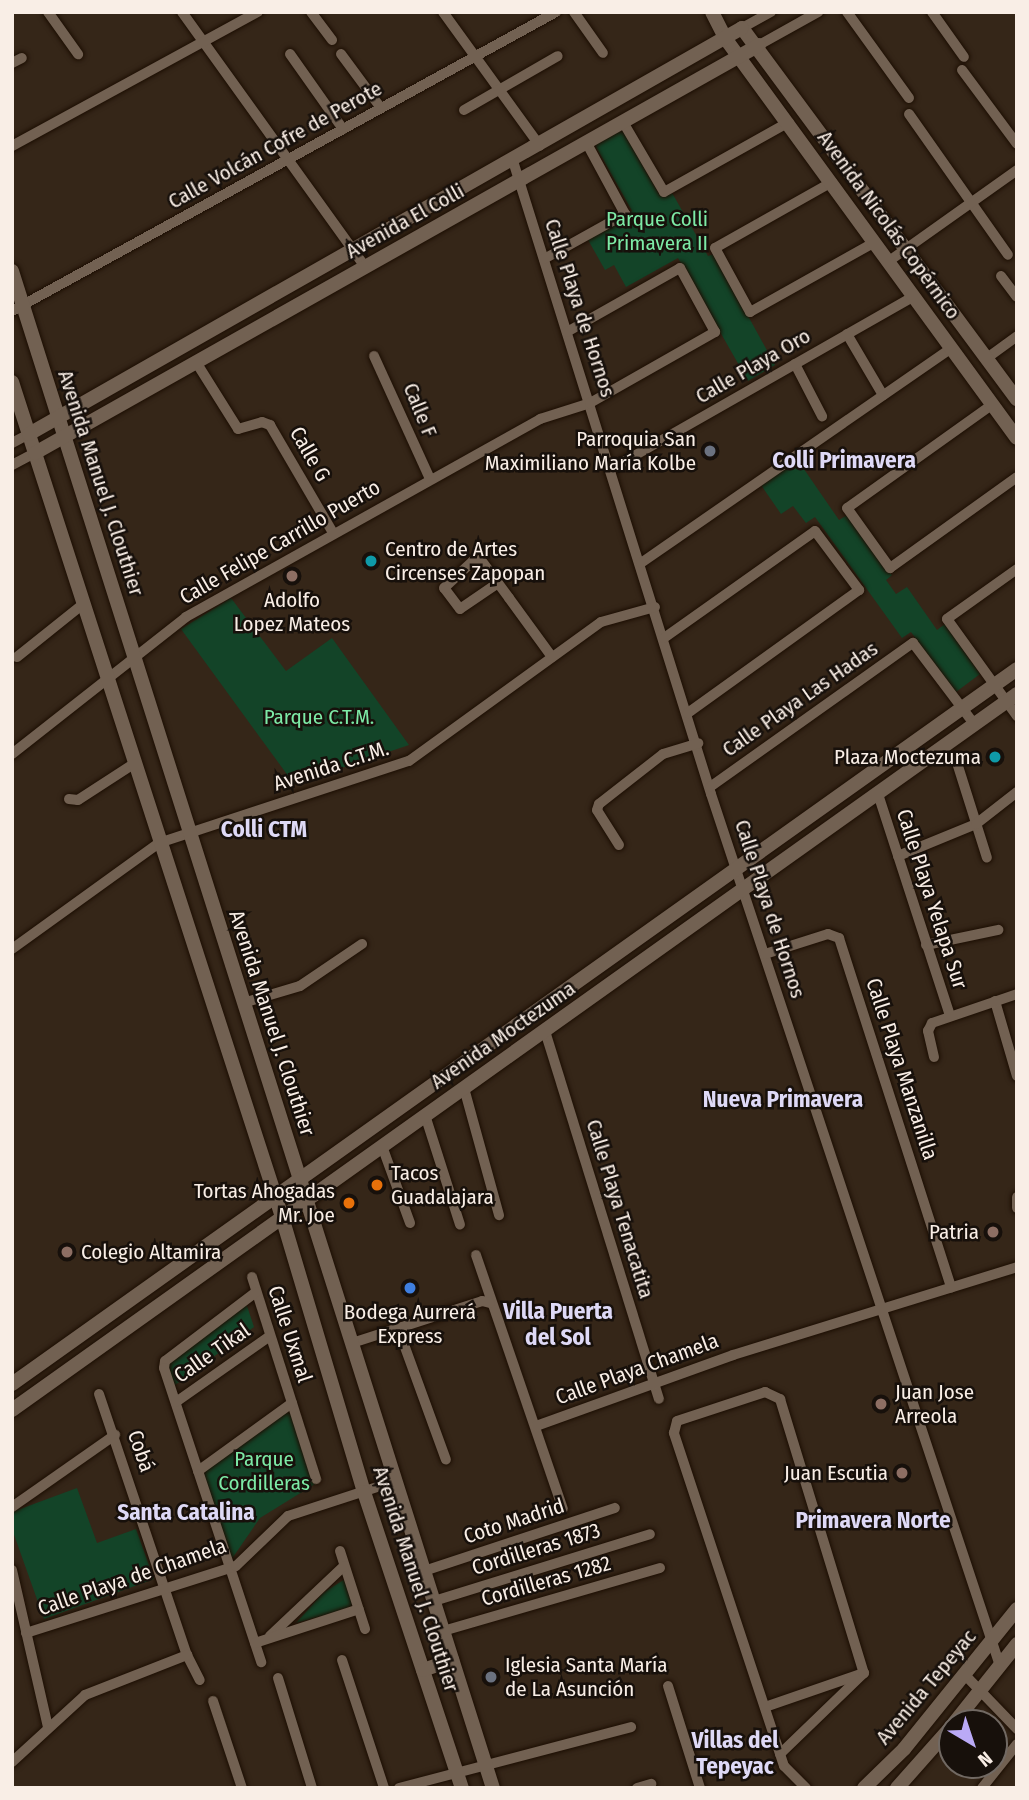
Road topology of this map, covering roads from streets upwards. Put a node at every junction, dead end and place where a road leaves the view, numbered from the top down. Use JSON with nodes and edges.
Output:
{"nodes":[{"id":1,"x":48,"y":12,"type":"edge"},
{"id":2,"x":182,"y":12,"type":"edge"},
{"id":3,"x":258,"y":12,"type":"edge"},
{"id":4,"x":311,"y":12,"type":"edge"},
{"id":5,"x":443,"y":12,"type":"edge"},
{"id":6,"x":556,"y":12,"type":"edge"},
{"id":7,"x":574,"y":12,"type":"edge"},
{"id":8,"x":771,"y":12,"type":"edge"},
{"id":9,"x":818,"y":12,"type":"edge"},
{"id":10,"x":847,"y":12,"type":"edge"},
{"id":11,"x":932,"y":12,"type":"edge"},
{"id":12,"x":719,"y":25,"type":"edge"},
{"id":13,"x":742,"y":28,"type":"junction"},
{"id":14,"x":332,"y":40,"type":"dead end"},
{"id":15,"x":203,"y":41,"type":"junction"},
{"id":16,"x":759,"y":45,"type":"junction"},
{"id":17,"x":603,"y":53,"type":"dead end"},
{"id":18,"x":78,"y":54,"type":"dead end"},
{"id":19,"x":290,"y":54,"type":"dead end"},
{"id":20,"x":341,"y":54,"type":"dead end"},
{"id":21,"x":740,"y":55,"type":"junction"},
{"id":22,"x":558,"y":56,"type":"dead end"},
{"id":23,"x":475,"y":57,"type":"junction"},
{"id":24,"x":964,"y":57,"type":"dead end"},
{"id":25,"x":962,"y":70,"type":"dead end"},
{"id":26,"x":499,"y":89,"type":"junction"},
{"id":27,"x":909,"y":98,"type":"dead end"},
{"id":28,"x":381,"y":108,"type":"junction"},
{"id":29,"x":464,"y":110,"type":"dead end"},
{"id":30,"x":909,"y":114,"type":"dead end"},
{"id":31,"x":623,"y":122,"type":"junction"},
{"id":32,"x":789,"y":122,"type":"junction"},
{"id":33,"x":343,"y":129,"type":"junction"},
{"id":34,"x":586,"y":142,"type":"junction"},
{"id":35,"x":1017,"y":144,"type":"edge"},
{"id":36,"x":12,"y":146,"type":"edge"},
{"id":37,"x":540,"y":146,"type":"junction"},
{"id":38,"x":289,"y":159,"type":"junction"},
{"id":39,"x":513,"y":161,"type":"junction"},
{"id":40,"x":1017,"y":170,"type":"edge"},
{"id":41,"x":519,"y":181,"type":"junction"},
{"id":42,"x":832,"y":182,"type":"junction"},
{"id":43,"x":970,"y":204,"type":"junction"},
{"id":44,"x":875,"y":242,"type":"junction"},
{"id":45,"x":908,"y":248,"type":"junction"},
{"id":46,"x":355,"y":250,"type":"junction"},
{"id":47,"x":1008,"y":255,"type":"dead end"},
{"id":48,"x":544,"y":259,"type":"junction"},
{"id":49,"x":889,"y":261,"type":"junction"},
{"id":50,"x":365,"y":267,"type":"junction"},
{"id":51,"x":12,"y":271,"type":"edge"},
{"id":52,"x":1001,"y":276,"type":"dead end"},
{"id":53,"x":914,"y":296,"type":"junction"},
{"id":54,"x":1017,"y":297,"type":"edge"},
{"id":55,"x":18,"y":308,"type":"edge"},
{"id":56,"x":567,"y":332,"type":"junction"},
{"id":57,"x":847,"y":334,"type":"junction"},
{"id":58,"x":1017,"y":336,"type":"edge"},
{"id":59,"x":952,"y":348,"type":"junction"},
{"id":60,"x":374,"y":356,"type":"dead end"},
{"id":61,"x":987,"y":358,"type":"junction"},
{"id":62,"x":196,"y":362,"type":"junction"},
{"id":63,"x":795,"y":364,"type":"junction"},
{"id":64,"x":12,"y":382,"type":"edge"},
{"id":65,"x":883,"y":395,"type":"junction"},
{"id":66,"x":1017,"y":399,"type":"edge"},
{"id":67,"x":590,"y":403,"type":"junction"},
{"id":68,"x":993,"y":404,"type":"junction"},
{"id":69,"x":822,"y":416,"type":"dead end"},
{"id":70,"x":59,"y":418,"type":"junction"},
{"id":71,"x":29,"y":434,"type":"junction"},
{"id":72,"x":65,"y":436,"type":"junction"},
{"id":73,"x":1017,"y":438,"type":"edge"},
{"id":74,"x":12,"y":443,"type":"edge"},
{"id":75,"x":35,"y":453,"type":"junction"},
{"id":76,"x":12,"y":466,"type":"edge"},
{"id":77,"x":611,"y":469,"type":"junction"},
{"id":78,"x":1017,"y":478,"type":"edge"},
{"id":79,"x":430,"y":479,"type":"junction"},
{"id":80,"x":333,"y":533,"type":"junction"},
{"id":81,"x":641,"y":563,"type":"junction"},
{"id":82,"x":1017,"y":569,"type":"edge"},
{"id":83,"x":498,"y":583,"type":"junction"},
{"id":84,"x":82,"y":605,"type":"junction"},
{"id":85,"x":655,"y":607,"type":"junction"},
{"id":86,"x":664,"y":638,"type":"junction"},
{"id":87,"x":17,"y":657,"type":"dead end"},
{"id":88,"x":135,"y":657,"type":"junction"},
{"id":89,"x":552,"y":657,"type":"junction"},
{"id":90,"x":1017,"y":670,"type":"edge"},
{"id":91,"x":107,"y":679,"type":"junction"},
{"id":92,"x":995,"y":686,"type":"junction"},
{"id":93,"x":1012,"y":698,"type":"edge"},
{"id":94,"x":963,"y":708,"type":"junction"},
{"id":95,"x":688,"y":713,"type":"junction"},
{"id":96,"x":1017,"y":716,"type":"edge"},
{"id":97,"x":975,"y":725,"type":"junction"},
{"id":98,"x":698,"y":743,"type":"junction"},
{"id":99,"x":12,"y":754,"type":"edge"},
{"id":100,"x":135,"y":763,"type":"junction"},
{"id":101,"x":958,"y":766,"type":"dead end"},
{"id":102,"x":710,"y":787,"type":"junction"},
{"id":103,"x":1017,"y":792,"type":"edge"},
{"id":104,"x":878,"y":794,"type":"junction"},
{"id":105,"x":69,"y":799,"type":"dead end"},
{"id":106,"x":976,"y":824,"type":"junction"},
{"id":107,"x":189,"y":831,"type":"junction"},
{"id":108,"x":159,"y":843,"type":"junction"},
{"id":109,"x":619,"y":845,"type":"dead end"},
{"id":110,"x":898,"y":856,"type":"junction"},
{"id":111,"x":987,"y":858,"type":"dead end"},
{"id":112,"x":736,"y":869,"type":"junction"},
{"id":113,"x":744,"y":890,"type":"junction"},
{"id":114,"x":998,"y":930,"type":"dead end"},
{"id":115,"x":362,"y":944,"type":"dead end"},
{"id":116,"x":926,"y":946,"type":"junction"},
{"id":117,"x":12,"y":949,"type":"edge"},
{"id":118,"x":765,"y":954,"type":"junction"},
{"id":119,"x":1017,"y":994,"type":"edge"},
{"id":120,"x":995,"y":1001,"type":"junction"},
{"id":121,"x":243,"y":1003,"type":"junction"},
{"id":122,"x":950,"y":1016,"type":"junction"},
{"id":123,"x":545,"y":1031,"type":"junction"},
{"id":124,"x":934,"y":1057,"type":"dead end"},
{"id":125,"x":1017,"y":1076,"type":"edge"},
{"id":126,"x":464,"y":1088,"type":"junction"},
{"id":127,"x":425,"y":1115,"type":"junction"},
{"id":128,"x":383,"y":1146,"type":"junction"},
{"id":129,"x":299,"y":1180,"type":"junction"},
{"id":130,"x":275,"y":1197,"type":"junction"},
{"id":131,"x":1016,"y":1198,"type":"edge"},
{"id":132,"x":306,"y":1199,"type":"junction"},
{"id":133,"x":1017,"y":1208,"type":"edge"},
{"id":134,"x":499,"y":1215,"type":"dead end"},
{"id":135,"x":282,"y":1217,"type":"junction"},
{"id":136,"x":410,"y":1223,"type":"dead end"},
{"id":137,"x":460,"y":1225,"type":"dead end"},
{"id":138,"x":476,"y":1255,"type":"dead end"},
{"id":139,"x":1017,"y":1266,"type":"edge"},
{"id":140,"x":251,"y":1278,"type":"dead end"},
{"id":141,"x":951,"y":1287,"type":"junction"},
{"id":142,"x":256,"y":1292,"type":"junction"},
{"id":143,"x":490,"y":1303,"type":"junction"},
{"id":144,"x":880,"y":1309,"type":"junction"},
{"id":145,"x":398,"y":1328,"type":"junction"},
{"id":146,"x":270,"y":1336,"type":"junction"},
{"id":147,"x":352,"y":1343,"type":"junction"},
{"id":148,"x":653,"y":1381,"type":"junction"},
{"id":149,"x":12,"y":1384,"type":"edge"},
{"id":150,"x":99,"y":1394,"type":"dead end"},
{"id":151,"x":659,"y":1399,"type":"dead end"},
{"id":152,"x":176,"y":1402,"type":"junction"},
{"id":153,"x":292,"y":1403,"type":"junction"},
{"id":154,"x":12,"y":1410,"type":"edge"},
{"id":155,"x":536,"y":1426,"type":"junction"},
{"id":156,"x":115,"y":1435,"type":"junction"},
{"id":157,"x":446,"y":1460,"type":"dead end"},
{"id":158,"x":198,"y":1471,"type":"junction"},
{"id":159,"x":316,"y":1479,"type":"dead end"},
{"id":160,"x":396,"y":1481,"type":"junction"},
{"id":161,"x":364,"y":1492,"type":"junction"},
{"id":162,"x":12,"y":1507,"type":"edge"},
{"id":163,"x":615,"y":1508,"type":"dead end"},
{"id":164,"x":563,"y":1509,"type":"dead end"},
{"id":165,"x":650,"y":1534,"type":"dead end"},
{"id":166,"x":340,"y":1551,"type":"dead end"},
{"id":167,"x":344,"y":1566,"type":"junction"},
{"id":168,"x":660,"y":1567,"type":"dead end"},
{"id":169,"x":230,"y":1568,"type":"junction"},
{"id":170,"x":12,"y":1570,"type":"edge"},
{"id":171,"x":424,"y":1571,"type":"junction"},
{"id":172,"x":168,"y":1588,"type":"junction"},
{"id":173,"x":434,"y":1601,"type":"junction"},
{"id":174,"x":359,"y":1609,"type":"junction"},
{"id":175,"x":1017,"y":1609,"type":"edge"},
{"id":176,"x":365,"y":1629,"type":"dead end"},
{"id":177,"x":443,"y":1631,"type":"junction"},
{"id":178,"x":26,"y":1633,"type":"junction"},
{"id":179,"x":267,"y":1639,"type":"junction"},
{"id":180,"x":992,"y":1642,"type":"junction"},
{"id":181,"x":255,"y":1643,"type":"junction"},
{"id":182,"x":1017,"y":1644,"type":"edge"},
{"id":183,"x":187,"y":1655,"type":"junction"},
{"id":184,"x":342,"y":1660,"type":"dead end"},
{"id":185,"x":452,"y":1660,"type":"junction"},
{"id":186,"x":261,"y":1662,"type":"dead end"},
{"id":187,"x":1000,"y":1666,"type":"junction"},
{"id":188,"x":424,"y":1670,"type":"junction"},
{"id":189,"x":864,"y":1673,"type":"junction"},
{"id":190,"x":965,"y":1676,"type":"junction"},
{"id":191,"x":278,"y":1678,"type":"dead end"},
{"id":192,"x":200,"y":1680,"type":"dead end"},
{"id":193,"x":668,"y":1686,"type":"dead end"},
{"id":194,"x":980,"y":1691,"type":"junction"},
{"id":195,"x":213,"y":1701,"type":"dead end"},
{"id":196,"x":765,"y":1707,"type":"junction"},
{"id":197,"x":965,"y":1709,"type":"edge"},
{"id":198,"x":48,"y":1727,"type":"junction"},
{"id":199,"x":631,"y":1727,"type":"dead end"},
{"id":200,"x":1017,"y":1730,"type":"edge"},
{"id":201,"x":938,"y":1741,"type":"edge"},
{"id":202,"x":1017,"y":1744,"type":"edge"},
{"id":203,"x":780,"y":1754,"type":"junction"},
{"id":204,"x":12,"y":1762,"type":"edge"},
{"id":205,"x":485,"y":1764,"type":"junction"},
{"id":206,"x":457,"y":1772,"type":"junction"},
{"id":207,"x":651,"y":1784,"type":"dead end"},
{"id":208,"x":242,"y":1788,"type":"edge"},
{"id":209,"x":312,"y":1788,"type":"edge"},
{"id":210,"x":384,"y":1788,"type":"edge"},
{"id":211,"x":399,"y":1788,"type":"edge"},
{"id":212,"x":462,"y":1788,"type":"edge"},
{"id":213,"x":493,"y":1788,"type":"edge"},
{"id":214,"x":637,"y":1788,"type":"edge"},
{"id":215,"x":701,"y":1788,"type":"edge"},
{"id":216,"x":806,"y":1788,"type":"edge"},
{"id":217,"x":864,"y":1788,"type":"edge"},
{"id":218,"x":897,"y":1788,"type":"edge"},
{"id":219,"x":982,"y":1788,"type":"edge"}],
"edges":[{"from":1,"to":18,"type":"street"},
{"from":2,"to":15,"type":"street"},
{"from":3,"to":15,"type":"street"},
{"from":4,"to":14,"type":"street"},
{"from":5,"to":23,"type":"street"},
{"from":6,"to":23,"type":"street","name":"Calle Volcán Cofre de Perote"},
{"from":7,"to":17,"type":"street"},
{"from":8,"to":13,"type":"street","name":"Avenida El Colli"},
{"from":9,"to":16,"type":"street","name":"Avenida El Colli"},
{"from":10,"to":27,"type":"street"},
{"from":11,"to":24,"type":"street"},
{"from":12,"to":13,"type":"street","name":"Avenida El Colli"},
{"from":12,"to":21,"type":"street","name":"Avenida Nicolás Copérnico"},
{"from":12,"to":37,"type":"street","name":"Avenida El Colli"},
{"from":13,"to":16,"type":"street","name":"Avenida Nicolás Copérnico"},
{"from":15,"to":36,"type":"street"},
{"from":15,"to":38,"type":"street"},
{"from":16,"to":21,"type":"street","name":"Avenida El Colli"},
{"from":16,"to":45,"type":"street","name":"Avenida Nicolás Copérnico"},
{"from":19,"to":33,"type":"street"},
{"from":20,"to":28,"type":"street"},
{"from":21,"to":31,"type":"street","name":"Avenida El Colli"},
{"from":21,"to":32,"type":"street","name":"Avenida Nicolás Copérnico"},
{"from":22,"to":26,"type":"street"},
{"from":23,"to":26,"type":"street"},
{"from":23,"to":28,"type":"street","name":"Calle Volcán Cofre de Perote"},
{"from":25,"to":35,"type":"street"},
{"from":26,"to":29,"type":"street"},
{"from":26,"to":37,"type":"street"},
{"from":28,"to":33,"type":"street","name":"Calle Volcán Cofre de Perote"},
{"from":30,"to":43,"type":"street"},
{"from":31,"to":32,"type":"street"},
{"from":31,"to":34,"type":"street","name":"Avenida El Colli"},
{"from":32,"to":42,"type":"street","name":"Avenida Nicolás Copérnico"},
{"from":33,"to":38,"type":"street","name":"Calle Volcán Cofre de Perote"},
{"from":34,"to":41,"type":"street","name":"Avenida El Colli"},
{"from":34,"to":48,"type":"street"},
{"from":37,"to":39,"type":"street","name":"Avenida El Colli"},
{"from":38,"to":46,"type":"street"},
{"from":38,"to":55,"type":"street","name":"Calle Volcán Cofre de Perote"},
{"from":39,"to":41,"type":"street","name":"Calle Playa de Hornos"},
{"from":39,"to":46,"type":"street","name":"Avenida El Colli"},
{"from":40,"to":43,"type":"street"},
{"from":41,"to":48,"type":"street","name":"Calle Playa de Hornos"},
{"from":41,"to":50,"type":"street","name":"Avenida El Colli"},
{"from":42,"to":44,"type":"street","name":"Avenida Nicolás Copérnico"},
{"from":42,"to":44,"type":"street"},
{"from":43,"to":45,"type":"street"},
{"from":43,"to":47,"type":"street"},
{"from":44,"to":49,"type":"street","name":"Avenida Nicolás Copérnico"},
{"from":45,"to":49,"type":"street"},
{"from":45,"to":61,"type":"street","name":"Avenida Nicolás Copérnico"},
{"from":46,"to":50,"type":"street"},
{"from":46,"to":70,"type":"street","name":"Avenida El Colli"},
{"from":48,"to":56,"type":"street","name":"Calle Playa de Hornos"},
{"from":49,"to":53,"type":"street","name":"Avenida Nicolás Copérnico"},
{"from":50,"to":62,"type":"street","name":"Avenida El Colli"},
{"from":51,"to":55,"type":"street","name":"Avenida Manuel J. Clouthier"},
{"from":52,"to":54,"type":"street"},
{"from":53,"to":57,"type":"street","name":"Calle Playa Oro"},
{"from":53,"to":59,"type":"street","name":"Avenida Nicolás Copérnico"},
{"from":55,"to":70,"type":"street","name":"Avenida Manuel J. Clouthier"},
{"from":56,"to":67,"type":"street","name":"Calle Playa de Hornos"},
{"from":56,"to":67,"type":"street","name":"Calle Felipe Carrillo Puerto"},
{"from":57,"to":63,"type":"street","name":"Calle Playa Oro"},
{"from":57,"to":65,"type":"street"},
{"from":58,"to":61,"type":"street"},
{"from":59,"to":65,"type":"street"},
{"from":59,"to":68,"type":"street","name":"Avenida Nicolás Copérnico"},
{"from":60,"to":79,"type":"street","name":"Calle F"},
{"from":61,"to":66,"type":"street","name":"Avenida Nicolás Copérnico"},
{"from":62,"to":72,"type":"street","name":"Avenida El Colli"},
{"from":62,"to":80,"type":"street","name":"Calle G"},
{"from":63,"to":69,"type":"street"},
{"from":63,"to":77,"type":"street","name":"Calle Playa Oro"},
{"from":64,"to":71,"type":"street","name":"Avenida Manuel J. Clouthier"},
{"from":65,"to":81,"type":"street"},
{"from":67,"to":77,"type":"street","name":"Calle Playa de Hornos"},
{"from":67,"to":79,"type":"street","name":"Calle Felipe Carrillo Puerto"},
{"from":68,"to":73,"type":"street","name":"Avenida Nicolás Copérnico"},
{"from":68,"to":78,"type":"street"},
{"from":70,"to":71,"type":"street","name":"Avenida El Colli"},
{"from":70,"to":72,"type":"street","name":"Avenida Manuel J. Clouthier"},
{"from":71,"to":74,"type":"street","name":"Avenida El Colli"},
{"from":71,"to":75,"type":"street","name":"Avenida Manuel J. Clouthier"},
{"from":72,"to":75,"type":"street","name":"Avenida El Colli"},
{"from":72,"to":88,"type":"street","name":"Avenida Manuel J. Clouthier"},
{"from":75,"to":76,"type":"street","name":"Avenida El Colli"},
{"from":75,"to":84,"type":"street","name":"Avenida Manuel J. Clouthier"},
{"from":77,"to":81,"type":"street","name":"Calle Playa de Hornos"},
{"from":79,"to":80,"type":"street","name":"Calle Felipe Carrillo Puerto"},
{"from":80,"to":88,"type":"street","name":"Calle Felipe Carrillo Puerto"},
{"from":81,"to":85,"type":"street","name":"Calle Playa de Hornos"},
{"from":82,"to":92,"type":"street"},
{"from":83,"to":83,"type":"street"},
{"from":83,"to":89,"type":"street"},
{"from":84,"to":87,"type":"street"},
{"from":84,"to":91,"type":"street","name":"Avenida Manuel J. Clouthier"},
{"from":85,"to":86,"type":"street","name":"Calle Playa de Hornos"},
{"from":85,"to":89,"type":"street","name":"Avenida C.T.M."},
{"from":86,"to":95,"type":"street","name":"Calle Playa de Hornos"},
{"from":86,"to":95,"type":"street"},
{"from":88,"to":91,"type":"street","name":"Calle Felipe Carrillo Puerto"},
{"from":88,"to":107,"type":"street","name":"Avenida Manuel J. Clouthier"},
{"from":89,"to":107,"type":"street","name":"Avenida C.T.M."},
{"from":90,"to":92,"type":"street","name":"Avenida Moctezuma"},
{"from":91,"to":99,"type":"street","name":"Calle Felipe Carrillo Puerto"},
{"from":91,"to":100,"type":"street","name":"Avenida Manuel J. Clouthier"},
{"from":92,"to":93,"type":"street"},
{"from":92,"to":94,"type":"street","name":"Avenida Moctezuma"},
{"from":93,"to":96,"type":"street"},
{"from":93,"to":97,"type":"street","name":"Avenida Moctezuma"},
{"from":94,"to":97,"type":"street"},
{"from":94,"to":102,"type":"street","name":"Calle Playa Las Hadas"},
{"from":94,"to":112,"type":"street","name":"Avenida Moctezuma"},
{"from":95,"to":98,"type":"street","name":"Calle Playa de Hornos"},
{"from":97,"to":104,"type":"street","name":"Avenida Moctezuma"},
{"from":98,"to":102,"type":"street","name":"Calle Playa de Hornos"},
{"from":98,"to":109,"type":"street"},
{"from":100,"to":105,"type":"street"},
{"from":100,"to":108,"type":"street","name":"Avenida Manuel J. Clouthier"},
{"from":101,"to":106,"type":"street"},
{"from":102,"to":112,"type":"street","name":"Calle Playa de Hornos"},
{"from":103,"to":106,"type":"street"},
{"from":104,"to":110,"type":"street","name":"Calle Playa Yelapa Sur"},
{"from":104,"to":113,"type":"street","name":"Avenida Moctezuma"},
{"from":106,"to":110,"type":"street"},
{"from":106,"to":111,"type":"street"},
{"from":107,"to":108,"type":"street","name":"Avenida C.T.M."},
{"from":107,"to":121,"type":"street","name":"Avenida Manuel J. Clouthier"},
{"from":108,"to":117,"type":"street","name":"Avenida C.T.M."},
{"from":108,"to":130,"type":"street","name":"Avenida Manuel J. Clouthier"},
{"from":110,"to":116,"type":"street","name":"Calle Playa Yelapa Sur"},
{"from":112,"to":113,"type":"street","name":"Calle Playa de Hornos"},
{"from":112,"to":129,"type":"street","name":"Avenida Moctezuma"},
{"from":113,"to":118,"type":"street","name":"Calle Playa de Hornos"},
{"from":113,"to":123,"type":"street","name":"Avenida Moctezuma"},
{"from":114,"to":116,"type":"street"},
{"from":115,"to":121,"type":"street"},
{"from":116,"to":122,"type":"street","name":"Calle Playa Yelapa Sur"},
{"from":118,"to":141,"type":"street","name":"Calle Playa Manzanilla"},
{"from":118,"to":144,"type":"street","name":"Calle Playa de Hornos"},
{"from":119,"to":120,"type":"street"},
{"from":120,"to":122,"type":"street"},
{"from":120,"to":125,"type":"street"},
{"from":121,"to":129,"type":"street","name":"Avenida Manuel J. Clouthier"},
{"from":122,"to":124,"type":"street"},
{"from":123,"to":126,"type":"street","name":"Avenida Moctezuma"},
{"from":123,"to":148,"type":"street","name":"Calle Playa Tenacatita"},
{"from":126,"to":127,"type":"street","name":"Avenida Moctezuma"},
{"from":126,"to":134,"type":"street"},
{"from":127,"to":128,"type":"street","name":"Avenida Moctezuma"},
{"from":127,"to":137,"type":"street"},
{"from":128,"to":132,"type":"street","name":"Avenida Moctezuma"},
{"from":128,"to":136,"type":"street"},
{"from":129,"to":130,"type":"street","name":"Avenida Moctezuma"},
{"from":129,"to":132,"type":"street","name":"Avenida Manuel J. Clouthier"},
{"from":130,"to":135,"type":"street","name":"Avenida Manuel J. Clouthier"},
{"from":130,"to":149,"type":"street","name":"Avenida Moctezuma"},
{"from":131,"to":133,"type":"street"},
{"from":132,"to":135,"type":"street","name":"Avenida Moctezuma"},
{"from":132,"to":147,"type":"street","name":"Avenida Manuel J. Clouthier"},
{"from":135,"to":154,"type":"street","name":"Avenida Moctezuma"},
{"from":135,"to":161,"type":"street","name":"Avenida Manuel J. Clouthier"},
{"from":138,"to":143,"type":"street","name":"Calle Playa Chamela"},
{"from":139,"to":141,"type":"street","name":"Calle Playa Chamela"},
{"from":140,"to":142,"type":"street","name":"Calle Uxmal"},
{"from":141,"to":144,"type":"street","name":"Calle Playa Chamela"},
{"from":142,"to":146,"type":"street","name":"Calle Uxmal"},
{"from":142,"to":152,"type":"street"},
{"from":143,"to":145,"type":"street"},
{"from":143,"to":155,"type":"street","name":"Calle Playa Chamela"},
{"from":144,"to":148,"type":"street","name":"Calle Playa Chamela"},
{"from":144,"to":180,"type":"street","name":"Calle Playa de Hornos"},
{"from":145,"to":147,"type":"street"},
{"from":145,"to":157,"type":"street"},
{"from":146,"to":152,"type":"street","name":"Calle Tikal"},
{"from":146,"to":153,"type":"street","name":"Calle Uxmal"},
{"from":147,"to":160,"type":"street","name":"Avenida Manuel J. Clouthier"},
{"from":148,"to":151,"type":"street","name":"Calle Playa Tenacatita"},
{"from":148,"to":155,"type":"street","name":"Calle Playa Chamela"},
{"from":150,"to":156,"type":"street","name":"Cobá"},
{"from":152,"to":158,"type":"street"},
{"from":153,"to":158,"type":"street"},
{"from":153,"to":159,"type":"street","name":"Calle Uxmal"},
{"from":155,"to":164,"type":"street"},
{"from":156,"to":162,"type":"street"},
{"from":156,"to":172,"type":"street","name":"Cobá"},
{"from":158,"to":169,"type":"street"},
{"from":160,"to":161,"type":"street","name":"Calle Playa de Chamela"},
{"from":160,"to":171,"type":"street","name":"Avenida Manuel J. Clouthier"},
{"from":161,"to":169,"type":"street","name":"Calle Playa de Chamela"},
{"from":161,"to":188,"type":"street","name":"Avenida Manuel J. Clouthier"},
{"from":163,"to":171,"type":"street","name":"Coto Madrid"},
{"from":165,"to":173,"type":"street","name":"Cordilleras 1873"},
{"from":166,"to":167,"type":"street"},
{"from":167,"to":174,"type":"street"},
{"from":167,"to":179,"type":"street"},
{"from":168,"to":177,"type":"street","name":"Cordilleras 1282"},
{"from":169,"to":172,"type":"street","name":"Calle Playa de Chamela"},
{"from":169,"to":181,"type":"street"},
{"from":170,"to":178,"type":"street"},
{"from":171,"to":173,"type":"street","name":"Avenida Manuel J. Clouthier"},
{"from":172,"to":178,"type":"street","name":"Calle Playa de Chamela"},
{"from":172,"to":183,"type":"street","name":"Cobá"},
{"from":173,"to":177,"type":"street","name":"Avenida Manuel J. Clouthier"},
{"from":174,"to":176,"type":"street"},
{"from":174,"to":179,"type":"street"},
{"from":175,"to":180,"type":"street","name":"Avenida Tepeyac"},
{"from":177,"to":185,"type":"street","name":"Avenida Manuel J. Clouthier"},
{"from":178,"to":198,"type":"street"},
{"from":179,"to":181,"type":"street"},
{"from":180,"to":187,"type":"street","name":"Calle Playa de Hornos"},
{"from":180,"to":190,"type":"street","name":"Avenida Tepeyac"},
{"from":181,"to":186,"type":"street"},
{"from":182,"to":187,"type":"street","name":"Avenida Tepeyac"},
{"from":183,"to":192,"type":"street","name":"Cobá"},
{"from":183,"to":198,"type":"street"},
{"from":184,"to":210,"type":"street"},
{"from":185,"to":188,"type":"street"},
{"from":185,"to":205,"type":"street","name":"Avenida Manuel J. Clouthier"},
{"from":187,"to":194,"type":"street","name":"Avenida Tepeyac"},
{"from":188,"to":206,"type":"street","name":"Avenida Manuel J. Clouthier"},
{"from":189,"to":196,"type":"street"},
{"from":189,"to":196,"type":"street"},
{"from":189,"to":203,"type":"street"},
{"from":190,"to":194,"type":"street"},
{"from":190,"to":217,"type":"street","name":"Avenida Tepeyac"},
{"from":191,"to":209,"type":"street"},
{"from":193,"to":215,"type":"street"},
{"from":194,"to":197,"type":"street","name":"Avenida Tepeyac"},
{"from":194,"to":200,"type":"street"},
{"from":195,"to":208,"type":"street"},
{"from":196,"to":203,"type":"street"},
{"from":198,"to":204,"type":"street"},
{"from":199,"to":205,"type":"street"},
{"from":201,"to":218,"type":"street","name":"Avenida Tepeyac"},
{"from":202,"to":219,"type":"street"},
{"from":203,"to":216,"type":"street"},
{"from":205,"to":206,"type":"street"},
{"from":205,"to":213,"type":"street","name":"Avenida Manuel J. Clouthier"},
{"from":206,"to":211,"type":"street"},
{"from":206,"to":212,"type":"street","name":"Avenida Manuel J. Clouthier"},
{"from":207,"to":214,"type":"street"}]}
